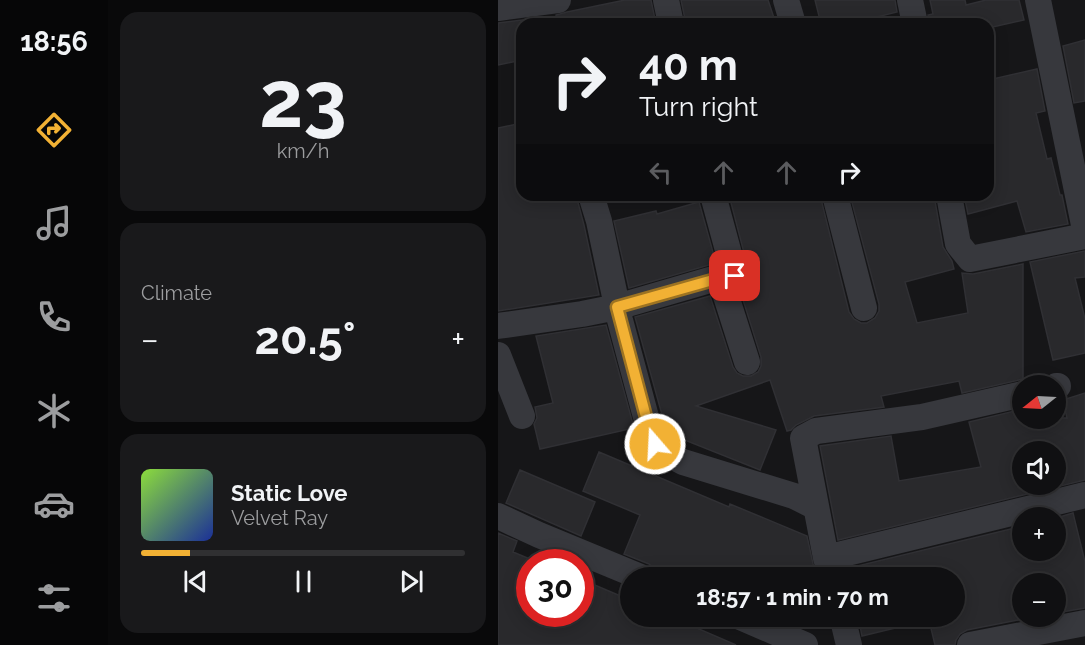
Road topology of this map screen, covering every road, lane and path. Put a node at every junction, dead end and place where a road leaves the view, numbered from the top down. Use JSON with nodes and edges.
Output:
{"nodes":[{"id":1,"x":666,"y":0,"type":"edge"},
{"id":2,"x":786,"y":0,"type":"edge"},
{"id":3,"x":910,"y":0,"type":"edge"},
{"id":4,"x":1038,"y":0,"type":"edge"},
{"id":5,"x":498,"y":8,"type":"edge"},
{"id":6,"x":552,"y":9,"type":"edge"},
{"id":7,"x":670,"y":18,"type":"edge"},
{"id":8,"x":791,"y":18,"type":"edge"},
{"id":9,"x":914,"y":18,"type":"edge"},
{"id":10,"x":593,"y":201,"type":"edge"},
{"id":11,"x":715,"y":201,"type":"edge"},
{"id":12,"x":837,"y":201,"type":"edge"},
{"id":13,"x":950,"y":201,"type":"edge"},
{"id":14,"x":1085,"y":230,"type":"edge"},
{"id":15,"x":1085,"y":236,"type":"edge"},
{"id":16,"x":720,"y":278,"type":"junction"},
{"id":17,"x":617,"y":307,"type":"junction"},
{"id":18,"x":864,"y":308,"type":"dead end"},
{"id":19,"x":498,"y":326,"type":"edge"},
{"id":20,"x":498,"y":356,"type":"edge"},
{"id":21,"x":747,"y":362,"type":"dead end"},
{"id":22,"x":1012,"y":397,"type":"edge"},
{"id":23,"x":522,"y":416,"type":"dead end"},
{"id":24,"x":1085,"y":495,"type":"edge"},
{"id":25,"x":816,"y":507,"type":"junction"},
{"id":26,"x":498,"y":516,"type":"edge"},
{"id":27,"x":829,"y":567,"type":"edge"},
{"id":28,"x":833,"y":567,"type":"edge"},
{"id":29,"x":620,"y":568,"type":"edge"},
{"id":30,"x":1085,"y":623,"type":"edge"},
{"id":31,"x":763,"y":627,"type":"edge"},
{"id":32,"x":845,"y":627,"type":"edge"},
{"id":33,"x":805,"y":645,"type":"edge"},
{"id":34,"x":849,"y":645,"type":"edge"},
{"id":35,"x":970,"y":645,"type":"edge"}],
"edges":[{"from":1,"to":7,"type":"street"},
{"from":2,"to":8,"type":"street"},
{"from":3,"to":9,"type":"street"},
{"from":4,"to":14,"type":"street"},
{"from":5,"to":6,"type":"street"},
{"from":10,"to":17,"type":"street"},
{"from":11,"to":16,"type":"street"},
{"from":12,"to":18,"type":"street"},
{"from":13,"to":15,"type":"street"},
{"from":16,"to":17,"type":"street"},
{"from":16,"to":21,"type":"street"},
{"from":17,"to":19,"type":"street"},
{"from":17,"to":25,"type":"street"},
{"from":20,"to":23,"type":"street"},
{"from":22,"to":25,"type":"street"},
{"from":24,"to":28,"type":"street"},
{"from":25,"to":27,"type":"street"},
{"from":26,"to":29,"type":"street"},
{"from":30,"to":35,"type":"street"},
{"from":31,"to":33,"type":"street"},
{"from":32,"to":34,"type":"street"}]}
